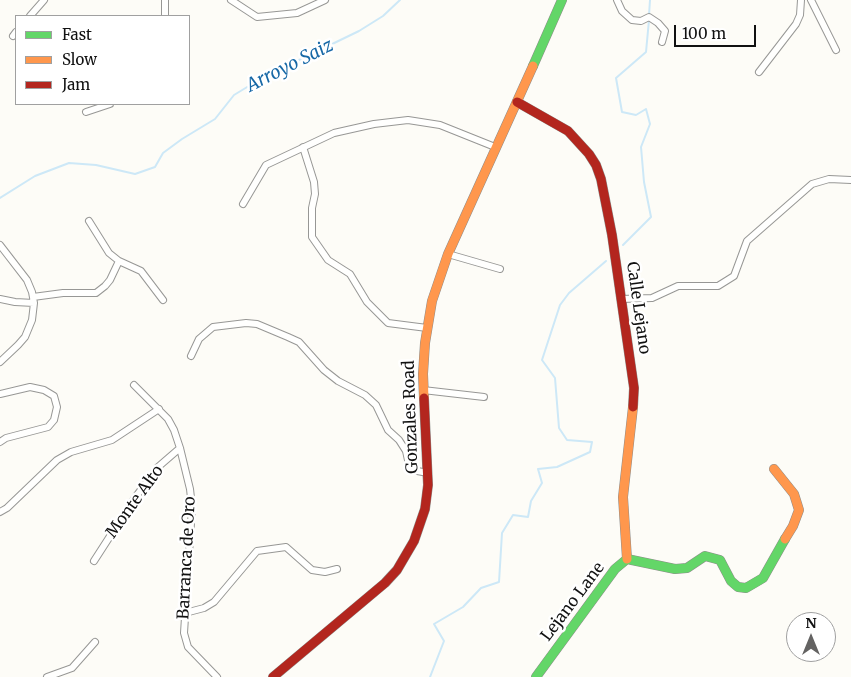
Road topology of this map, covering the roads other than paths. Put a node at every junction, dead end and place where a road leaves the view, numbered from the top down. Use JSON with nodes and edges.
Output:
{"nodes":[{"id":1,"x":44,"y":0,"type":"edge"},
{"id":2,"x":165,"y":0,"type":"edge"},
{"id":3,"x":231,"y":0,"type":"edge"},
{"id":4,"x":325,"y":0,"type":"edge"},
{"id":5,"x":562,"y":0,"type":"edge"},
{"id":6,"x":617,"y":0,"type":"edge"},
{"id":7,"x":800,"y":0,"type":"edge"},
{"id":8,"x":811,"y":0,"type":"edge"},
{"id":9,"x":31,"y":15,"type":"edge"},
{"id":10,"x":165,"y":15,"type":"edge"},
{"id":11,"x":662,"y":42,"type":"dead end"},
{"id":12,"x":836,"y":50,"type":"dead end"},
{"id":13,"x":759,"y":72,"type":"dead end"},
{"id":14,"x":517,"y":102,"type":"junction"},
{"id":15,"x":107,"y":105,"type":"edge"},
{"id":16,"x":86,"y":112,"type":"dead end"},
{"id":17,"x":303,"y":147,"type":"junction"},
{"id":18,"x":495,"y":147,"type":"junction"},
{"id":19,"x":851,"y":180,"type":"edge"},
{"id":20,"x":243,"y":204,"type":"dead end"},
{"id":21,"x":89,"y":221,"type":"dead end"},
{"id":22,"x":0,"y":245,"type":"edge"},
{"id":23,"x":448,"y":254,"type":"junction"},
{"id":24,"x":119,"y":262,"type":"junction"},
{"id":25,"x":500,"y":270,"type":"dead end"},
{"id":26,"x":0,"y":299,"type":"edge"},
{"id":27,"x":621,"y":299,"type":"junction"},
{"id":28,"x":33,"y":300,"type":"junction"},
{"id":29,"x":163,"y":300,"type":"dead end"},
{"id":30,"x":427,"y":328,"type":"junction"},
{"id":31,"x":191,"y":356,"type":"dead end"},
{"id":32,"x":0,"y":362,"type":"edge"},
{"id":33,"x":134,"y":385,"type":"dead end"},
{"id":34,"x":423,"y":390,"type":"junction"},
{"id":35,"x":0,"y":394,"type":"edge"},
{"id":36,"x":484,"y":397,"type":"dead end"},
{"id":37,"x":159,"y":408,"type":"junction"},
{"id":38,"x":0,"y":442,"type":"edge"},
{"id":39,"x":180,"y":448,"type":"junction"},
{"id":40,"x":774,"y":469,"type":"dead end"},
{"id":41,"x":428,"y":473,"type":"junction"},
{"id":42,"x":0,"y":512,"type":"edge"},
{"id":43,"x":627,"y":559,"type":"junction"},
{"id":44,"x":94,"y":561,"type":"dead end"},
{"id":45,"x":337,"y":569,"type":"dead end"},
{"id":46,"x":185,"y":612,"type":"junction"},
{"id":47,"x":95,"y":642,"type":"dead end"},
{"id":48,"x":47,"y":677,"type":"edge"},
{"id":49,"x":217,"y":677,"type":"edge"},
{"id":50,"x":273,"y":677,"type":"edge"},
{"id":51,"x":536,"y":677,"type":"edge"}],
"edges":[{"from":1,"to":9,"type":"street"},
{"from":2,"to":10,"type":"street"},
{"from":3,"to":4,"type":"street"},
{"from":5,"to":14,"type":"street","name":"Gonzales Road"},
{"from":6,"to":11,"type":"street"},
{"from":7,"to":13,"type":"street"},
{"from":8,"to":12,"type":"street"},
{"from":14,"to":18,"type":"street","name":"Gonzales Road"},
{"from":14,"to":27,"type":"street","name":"Calle Lejano"},
{"from":15,"to":16,"type":"street"},
{"from":17,"to":18,"type":"street"},
{"from":17,"to":20,"type":"street"},
{"from":17,"to":30,"type":"street"},
{"from":18,"to":23,"type":"street","name":"Gonzales Road"},
{"from":19,"to":27,"type":"street"},
{"from":21,"to":24,"type":"street"},
{"from":22,"to":28,"type":"street"},
{"from":23,"to":25,"type":"street"},
{"from":23,"to":30,"type":"street","name":"Gonzales Road"},
{"from":24,"to":28,"type":"street"},
{"from":24,"to":29,"type":"street"},
{"from":26,"to":28,"type":"street"},
{"from":27,"to":43,"type":"street","name":"Calle Lejano"},
{"from":28,"to":32,"type":"street"},
{"from":30,"to":34,"type":"street","name":"Gonzales Road"},
{"from":31,"to":41,"type":"street"},
{"from":33,"to":37,"type":"street","name":"Barranca de Oro"},
{"from":34,"to":36,"type":"street"},
{"from":34,"to":41,"type":"street","name":"Gonzales Road"},
{"from":35,"to":38,"type":"street"},
{"from":37,"to":39,"type":"street","name":"Barranca de Oro"},
{"from":37,"to":42,"type":"street"},
{"from":39,"to":44,"type":"street","name":"Monte Alto"},
{"from":39,"to":46,"type":"street","name":"Barranca de Oro"},
{"from":40,"to":43,"type":"street","name":"Lejano Lane"},
{"from":41,"to":50,"type":"street","name":"Gonzales Road"},
{"from":43,"to":51,"type":"street","name":"Lejano Lane"},
{"from":45,"to":46,"type":"street"},
{"from":46,"to":49,"type":"street","name":"Barranca de Oro"},
{"from":47,"to":48,"type":"street"}]}
